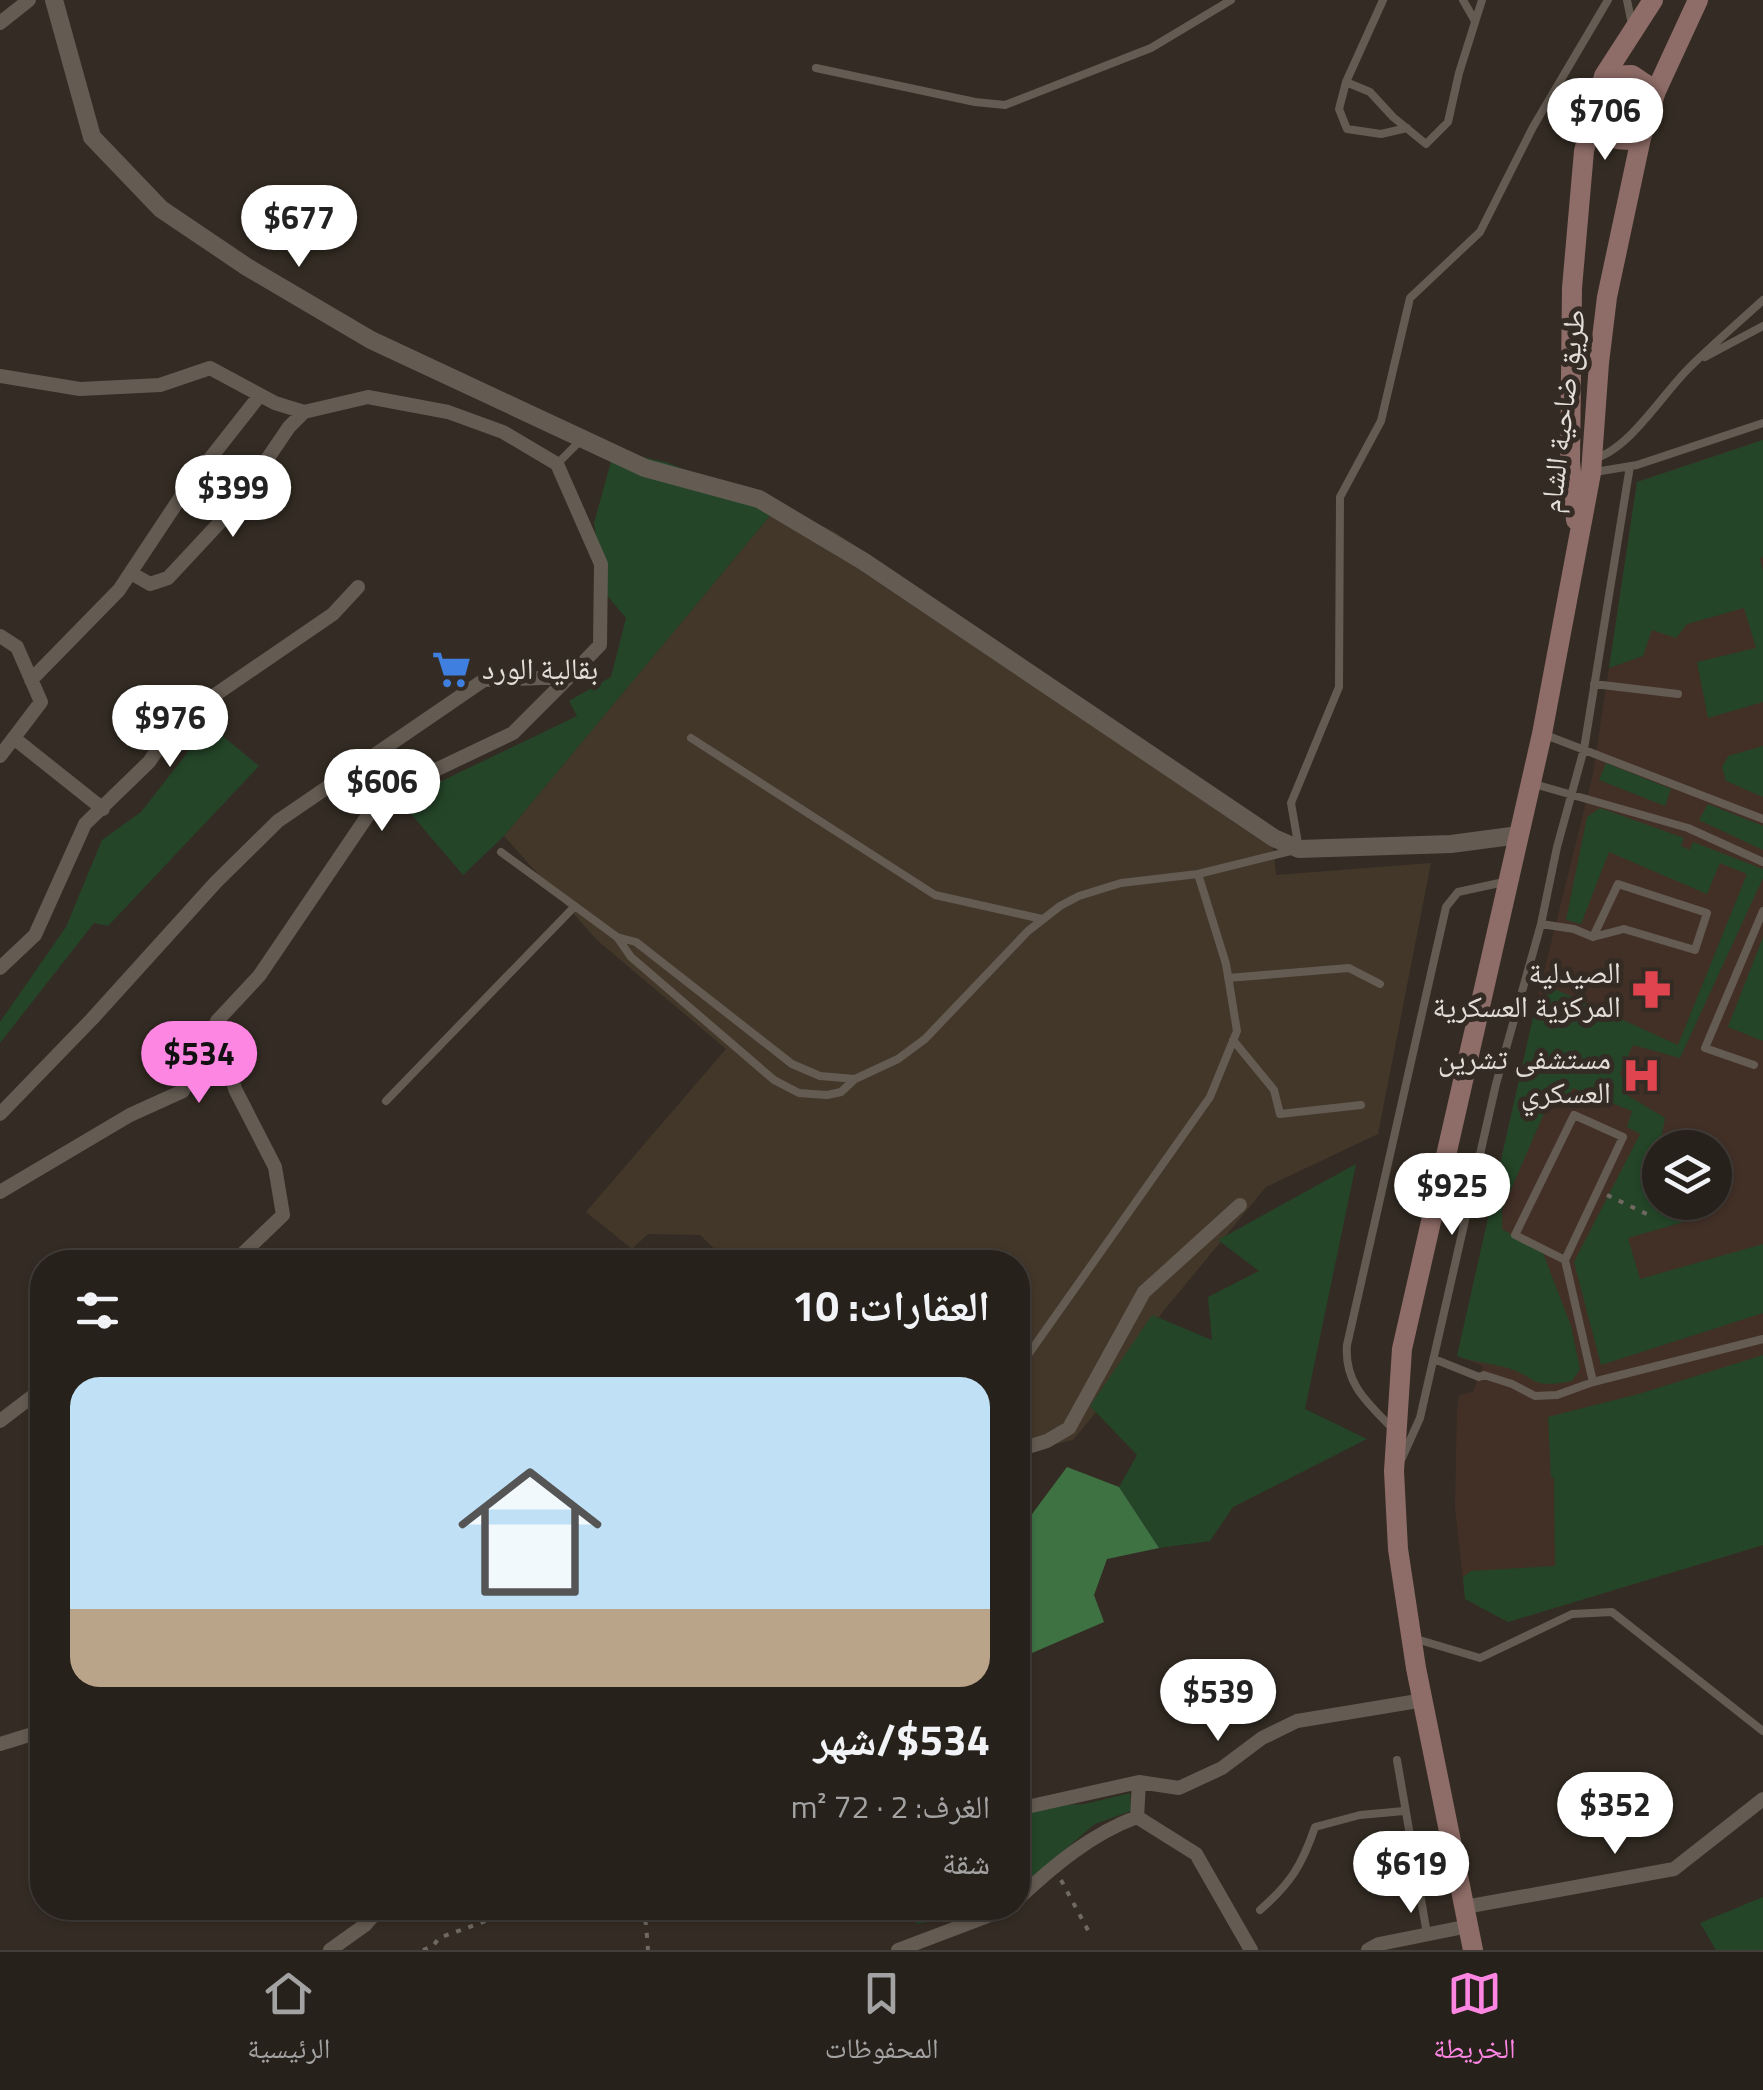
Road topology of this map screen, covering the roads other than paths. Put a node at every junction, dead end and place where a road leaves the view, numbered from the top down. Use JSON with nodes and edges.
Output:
{"nodes":[{"id":1,"x":29,"y":0,"type":"edge"},
{"id":2,"x":54,"y":0,"type":"edge"},
{"id":3,"x":1231,"y":0,"type":"edge"},
{"id":4,"x":1383,"y":0,"type":"edge"},
{"id":5,"x":1463,"y":0,"type":"edge"},
{"id":6,"x":1482,"y":0,"type":"edge"},
{"id":7,"x":1608,"y":0,"type":"edge"},
{"id":8,"x":1642,"y":0,"type":"edge"},
{"id":9,"x":1653,"y":0,"type":"edge"},
{"id":10,"x":1698,"y":0,"type":"edge"},
{"id":11,"x":1625,"y":3,"type":"edge"},
{"id":12,"x":1476,"y":21,"type":"junction"},
{"id":13,"x":0,"y":23,"type":"edge"},
{"id":14,"x":1633,"y":28,"type":"junction"},
{"id":15,"x":816,"y":68,"type":"dead end"},
{"id":16,"x":1604,"y":76,"type":"junction"},
{"id":17,"x":1346,"y":82,"type":"junction"},
{"id":18,"x":1656,"y":91,"type":"junction"},
{"id":19,"x":1590,"y":121,"type":"junction"},
{"id":20,"x":1408,"y":128,"type":"junction"},
{"id":21,"x":1641,"y":138,"type":"junction"},
{"id":22,"x":1763,"y":300,"type":"edge"},
{"id":23,"x":1763,"y":326,"type":"edge"},
{"id":24,"x":1693,"y":364,"type":"junction"},
{"id":25,"x":0,"y":376,"type":"edge"},
{"id":26,"x":260,"y":395,"type":"junction"},
{"id":27,"x":304,"y":412,"type":"junction"},
{"id":28,"x":1763,"y":423,"type":"edge"},
{"id":29,"x":581,"y":440,"type":"junction"},
{"id":30,"x":557,"y":464,"type":"junction"},
{"id":31,"x":1592,"y":466,"type":"junction"},
{"id":32,"x":1630,"y":466,"type":"junction"},
{"id":33,"x":1578,"y":533,"type":"junction"},
{"id":34,"x":130,"y":573,"type":"junction"},
{"id":35,"x":358,"y":587,"type":"dead end"},
{"id":36,"x":0,"y":636,"type":"edge"},
{"id":37,"x":569,"y":677,"type":"junction"},
{"id":38,"x":31,"y":680,"type":"junction"},
{"id":39,"x":1594,"y":684,"type":"junction"},
{"id":40,"x":1678,"y":694,"type":"dead end"},
{"id":41,"x":1542,"y":734,"type":"junction"},
{"id":42,"x":691,"y":738,"type":"dead end"},
{"id":43,"x":15,"y":739,"type":"junction"},
{"id":44,"x":1584,"y":749,"type":"junction"},
{"id":45,"x":0,"y":756,"type":"edge"},
{"id":46,"x":1530,"y":783,"type":"junction"},
{"id":47,"x":1573,"y":795,"type":"junction"},
{"id":48,"x":103,"y":809,"type":"junction"},
{"id":49,"x":1763,"y":819,"type":"edge"},
{"id":50,"x":1519,"y":835,"type":"junction"},
{"id":51,"x":1298,"y":849,"type":"junction"},
{"id":52,"x":501,"y":852,"type":"dead end"},
{"id":53,"x":1763,"y":862,"type":"edge"},
{"id":54,"x":1198,"y":874,"type":"junction"},
{"id":55,"x":1508,"y":881,"type":"junction"},
{"id":56,"x":575,"y":906,"type":"junction"},
{"id":57,"x":1763,"y":911,"type":"edge"},
{"id":58,"x":1042,"y":919,"type":"junction"},
{"id":59,"x":1542,"y":924,"type":"junction"},
{"id":60,"x":616,"y":937,"type":"junction"},
{"id":61,"x":1593,"y":937,"type":"junction"},
{"id":62,"x":0,"y":968,"type":"edge"},
{"id":63,"x":1228,"y":978,"type":"junction"},
{"id":64,"x":1380,"y":984,"type":"dead end"},
{"id":65,"x":217,"y":1020,"type":"junction"},
{"id":66,"x":755,"y":1035,"type":"junction"},
{"id":67,"x":1233,"y":1040,"type":"junction"},
{"id":68,"x":742,"y":1052,"type":"junction"},
{"id":69,"x":1754,"y":1065,"type":"dead end"},
{"id":70,"x":855,"y":1079,"type":"junction"},
{"id":71,"x":386,"y":1101,"type":"dead end"},
{"id":72,"x":1361,"y":1104,"type":"dead end"},
{"id":73,"x":0,"y":1114,"type":"edge"},
{"id":74,"x":0,"y":1192,"type":"edge"},
{"id":75,"x":1240,"y":1205,"type":"dead end"},
{"id":76,"x":247,"y":1250,"type":"edge"},
{"id":77,"x":1565,"y":1260,"type":"junction"},
{"id":78,"x":1763,"y":1339,"type":"edge"},
{"id":79,"x":1030,"y":1352,"type":"edge"},
{"id":80,"x":1434,"y":1359,"type":"junction"},
{"id":81,"x":1592,"y":1382,"type":"junction"},
{"id":82,"x":30,"y":1397,"type":"edge"},
{"id":83,"x":0,"y":1421,"type":"edge"},
{"id":84,"x":1395,"y":1431,"type":"junction"},
{"id":85,"x":1030,"y":1447,"type":"edge"},
{"id":86,"x":1394,"y":1471,"type":"junction"},
{"id":87,"x":1411,"y":1638,"type":"junction"},
{"id":88,"x":1424,"y":1700,"type":"junction"},
{"id":89,"x":1763,"y":1732,"type":"edge"},
{"id":90,"x":30,"y":1735,"type":"edge"},
{"id":91,"x":0,"y":1744,"type":"edge"},
{"id":92,"x":1397,"y":1760,"type":"dead end"},
{"id":93,"x":1139,"y":1782,"type":"junction"},
{"id":94,"x":1763,"y":1800,"type":"edge"},
{"id":95,"x":1030,"y":1806,"type":"edge"},
{"id":96,"x":1404,"y":1810,"type":"junction"},
{"id":97,"x":1138,"y":1817,"type":"junction"},
{"id":98,"x":1030,"y":1889,"type":"edge"},
{"id":99,"x":1260,"y":1910,"type":"dead end"},
{"id":100,"x":1467,"y":1916,"type":"junction"},
{"id":101,"x":370,"y":1920,"type":"edge"},
{"id":102,"x":977,"y":1920,"type":"edge"},
{"id":103,"x":1427,"y":1940,"type":"edge"},
{"id":104,"x":330,"y":1950,"type":"edge"},
{"id":105,"x":898,"y":1950,"type":"edge"},
{"id":106,"x":1251,"y":1950,"type":"edge"},
{"id":107,"x":1368,"y":1950,"type":"edge"},
{"id":108,"x":1473,"y":1950,"type":"edge"}],
"edges":[{"from":1,"to":13,"type":"street"},
{"from":2,"to":29,"type":"street"},
{"from":3,"to":15,"type":"lane"},
{"from":4,"to":17,"type":"lane"},
{"from":5,"to":12,"type":"lane"},
{"from":6,"to":12,"type":"lane"},
{"from":7,"to":51,"type":"lane"},
{"from":8,"to":14,"type":"lane"},
{"from":9,"to":14,"type":"main road","name":"طريق ضاحية الشام"},
{"from":10,"to":18,"type":"main road","name":"طريق ضاحية الشام"},
{"from":11,"to":14,"type":"lane"},
{"from":12,"to":20,"type":"lane"},
{"from":14,"to":16,"type":"main road","name":"طريق ضاحية الشام"},
{"from":16,"to":18,"type":"main road"},
{"from":16,"to":19,"type":"main road","name":"طريق ضاحية الشام"},
{"from":17,"to":20,"type":"lane"},
{"from":17,"to":20,"type":"lane"},
{"from":18,"to":21,"type":"main road","name":"طريق ضاحية الشام"},
{"from":19,"to":21,"type":"main road"},
{"from":19,"to":33,"type":"main road","name":"طريق ضاحية الشام"},
{"from":21,"to":31,"type":"main road","name":"طريق ضاحية الشام"},
{"from":22,"to":24,"type":"lane"},
{"from":23,"to":24,"type":"lane"},
{"from":24,"to":31,"type":"lane"},
{"from":25,"to":26,"type":"street"},
{"from":26,"to":27,"type":"street"},
{"from":26,"to":34,"type":"street"},
{"from":27,"to":30,"type":"street"},
{"from":27,"to":34,"type":"street"},
{"from":28,"to":32,"type":"lane"},
{"from":29,"to":30,"type":"lane"},
{"from":29,"to":51,"type":"street"},
{"from":30,"to":37,"type":"street"},
{"from":31,"to":32,"type":"lane"},
{"from":31,"to":33,"type":"main road","name":"طريق ضاحية الشام"},
{"from":32,"to":39,"type":"lane"},
{"from":33,"to":41,"type":"main road"},
{"from":34,"to":38,"type":"street"},
{"from":35,"to":48,"type":"street"},
{"from":36,"to":38,"type":"street"},
{"from":37,"to":65,"type":"street"},
{"from":37,"to":73,"type":"street"},
{"from":38,"to":43,"type":"street"},
{"from":39,"to":40,"type":"lane"},
{"from":39,"to":44,"type":"lane"},
{"from":41,"to":44,"type":"lane"},
{"from":41,"to":46,"type":"main road"},
{"from":42,"to":58,"type":"lane"},
{"from":43,"to":45,"type":"street"},
{"from":43,"to":48,"type":"street"},
{"from":44,"to":47,"type":"lane"},
{"from":44,"to":49,"type":"lane"},
{"from":46,"to":47,"type":"lane"},
{"from":46,"to":50,"type":"main road"},
{"from":47,"to":53,"type":"lane"},
{"from":47,"to":59,"type":"lane"},
{"from":48,"to":62,"type":"street"},
{"from":50,"to":51,"type":"street"},
{"from":50,"to":55,"type":"main road"},
{"from":51,"to":54,"type":"lane"},
{"from":52,"to":56,"type":"lane"},
{"from":54,"to":58,"type":"lane"},
{"from":54,"to":63,"type":"lane"},
{"from":55,"to":84,"type":"main road"},
{"from":55,"to":84,"type":"lane"},
{"from":56,"to":60,"type":"lane"},
{"from":56,"to":71,"type":"lane"},
{"from":57,"to":69,"type":"lane"},
{"from":58,"to":70,"type":"lane"},
{"from":59,"to":61,"type":"lane"},
{"from":59,"to":80,"type":"lane"},
{"from":60,"to":66,"type":"lane"},
{"from":60,"to":68,"type":"lane"},
{"from":61,"to":61,"type":"lane"},
{"from":63,"to":64,"type":"lane"},
{"from":63,"to":67,"type":"lane"},
{"from":65,"to":74,"type":"street"},
{"from":65,"to":76,"type":"street"},
{"from":66,"to":68,"type":"lane"},
{"from":66,"to":70,"type":"lane"},
{"from":67,"to":72,"type":"lane"},
{"from":67,"to":79,"type":"lane"},
{"from":68,"to":70,"type":"lane"},
{"from":75,"to":85,"type":"street"},
{"from":77,"to":77,"type":"lane"},
{"from":77,"to":81,"type":"lane"},
{"from":78,"to":81,"type":"lane"},
{"from":80,"to":81,"type":"lane"},
{"from":80,"to":86,"type":"lane"},
{"from":82,"to":83,"type":"street"},
{"from":84,"to":86,"type":"main road"},
{"from":86,"to":87,"type":"main road"},
{"from":87,"to":88,"type":"main road"},
{"from":87,"to":89,"type":"lane"},
{"from":88,"to":93,"type":"street"},
{"from":88,"to":100,"type":"main road"},
{"from":90,"to":91,"type":"street"},
{"from":92,"to":96,"type":"lane"},
{"from":93,"to":95,"type":"street"},
{"from":93,"to":97,"type":"street"},
{"from":94,"to":100,"type":"street"},
{"from":96,"to":99,"type":"lane"},
{"from":96,"to":103,"type":"lane"},
{"from":97,"to":98,"type":"street"},
{"from":97,"to":106,"type":"street"},
{"from":100,"to":103,"type":"street"},
{"from":100,"to":108,"type":"main road"},
{"from":101,"to":104,"type":"street"},
{"from":102,"to":105,"type":"street"},
{"from":103,"to":107,"type":"street"}]}
